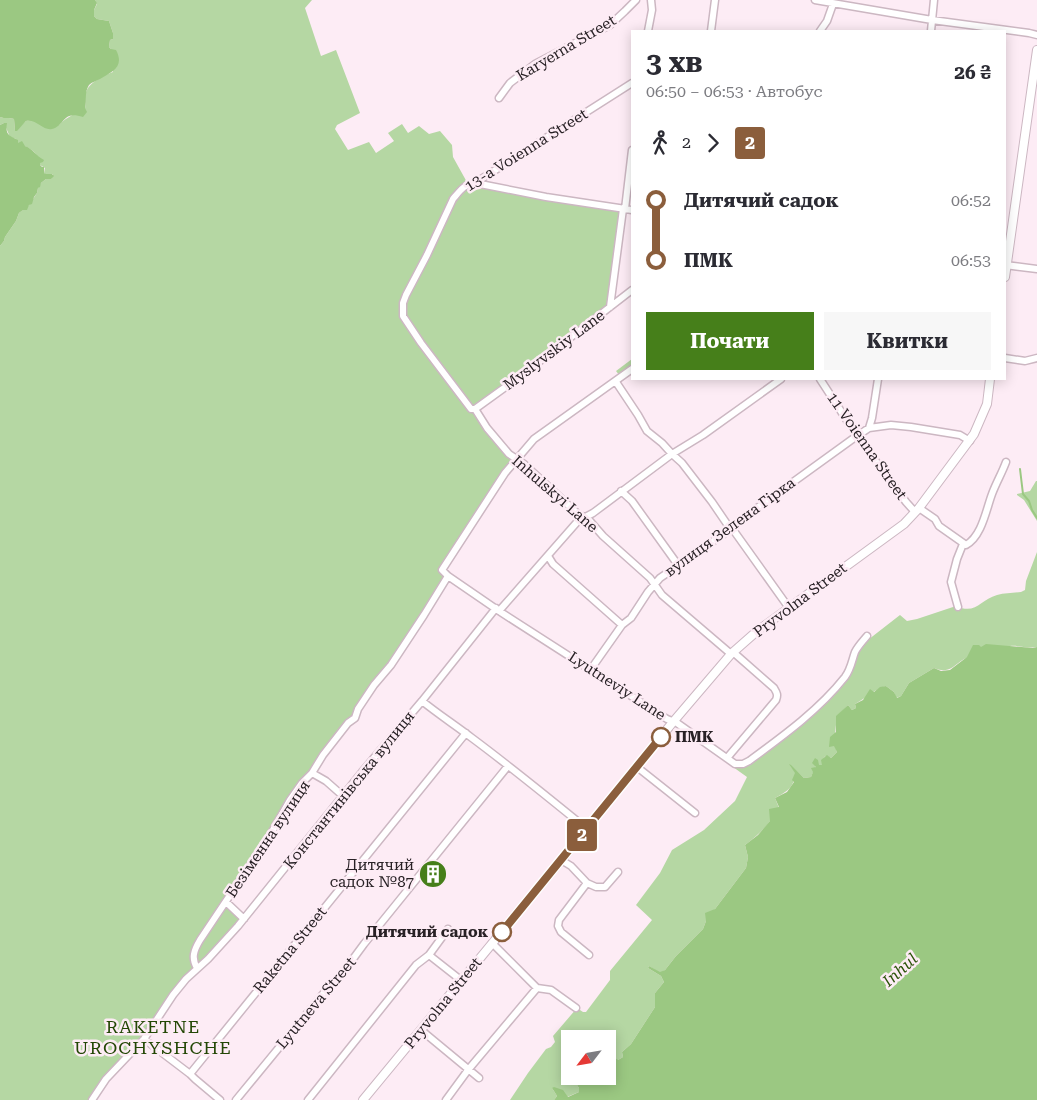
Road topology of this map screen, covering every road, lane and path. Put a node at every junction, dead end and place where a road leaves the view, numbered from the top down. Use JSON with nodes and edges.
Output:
{"nodes":[{"id":1,"x":636,"y":0,"type":"edge"},
{"id":2,"x":651,"y":0,"type":"edge"},
{"id":3,"x":715,"y":0,"type":"edge"},
{"id":4,"x":815,"y":0,"type":"edge"},
{"id":5,"x":934,"y":0,"type":"edge"},
{"id":6,"x":825,"y":1,"type":"edge"},
{"id":7,"x":833,"y":4,"type":"junction"},
{"id":8,"x":932,"y":20,"type":"junction"},
{"id":9,"x":648,"y":30,"type":"edge"},
{"id":10,"x":711,"y":30,"type":"edge"},
{"id":11,"x":821,"y":30,"type":"edge"},
{"id":12,"x":931,"y":30,"type":"edge"},
{"id":13,"x":1037,"y":35,"type":"edge"},
{"id":14,"x":1037,"y":50,"type":"edge"},
{"id":15,"x":631,"y":84,"type":"edge"},
{"id":16,"x":499,"y":98,"type":"dead end"},
{"id":17,"x":631,"y":162,"type":"edge"},
{"id":18,"x":474,"y":183,"type":"junction"},
{"id":19,"x":627,"y":210,"type":"edge"},
{"id":20,"x":1006,"y":265,"type":"edge"},
{"id":21,"x":1037,"y":269,"type":"edge"},
{"id":22,"x":631,"y":291,"type":"edge"},
{"id":23,"x":610,"y":308,"type":"junction"},
{"id":24,"x":403,"y":316,"type":"joint"},
{"id":25,"x":1006,"y":358,"type":"edge"},
{"id":26,"x":1037,"y":358,"type":"edge"},
{"id":27,"x":631,"y":370,"type":"edge"},
{"id":28,"x":779,"y":380,"type":"edge"},
{"id":29,"x":821,"y":380,"type":"edge"},
{"id":30,"x":878,"y":380,"type":"edge"},
{"id":31,"x":990,"y":380,"type":"edge"},
{"id":32,"x":616,"y":382,"type":"junction"},
{"id":33,"x":475,"y":409,"type":"junction"},
{"id":34,"x":869,"y":428,"type":"junction"},
{"id":35,"x":857,"y":436,"type":"junction"},
{"id":36,"x":970,"y":441,"type":"junction"},
{"id":37,"x":672,"y":454,"type":"junction"},
{"id":38,"x":518,"y":460,"type":"junction"},
{"id":39,"x":1006,"y":462,"type":"dead end"},
{"id":40,"x":622,"y":491,"type":"junction"},
{"id":41,"x":917,"y":510,"type":"junction"},
{"id":42,"x":584,"y":518,"type":"junction"},
{"id":43,"x":731,"y":528,"type":"junction"},
{"id":44,"x":963,"y":544,"type":"junction"},
{"id":45,"x":548,"y":556,"type":"junction"},
{"id":46,"x":678,"y":565,"type":"junction"},
{"id":47,"x":448,"y":576,"type":"junction"},
{"id":48,"x":655,"y":585,"type":"junction"},
{"id":49,"x":958,"y":607,"type":"dead end"},
{"id":50,"x":789,"y":608,"type":"junction"},
{"id":51,"x":497,"y":610,"type":"junction"},
{"id":52,"x":622,"y":625,"type":"junction"},
{"id":53,"x":867,"y":636,"type":"dead end"},
{"id":54,"x":732,"y":653,"type":"junction"},
{"id":55,"x":591,"y":669,"type":"junction"},
{"id":56,"x":422,"y":701,"type":"junction"},
{"id":57,"x":673,"y":722,"type":"junction"},
{"id":58,"x":466,"y":733,"type":"junction"},
{"id":59,"x":727,"y":758,"type":"junction"},
{"id":60,"x":508,"y":766,"type":"junction"},
{"id":61,"x":637,"y":767,"type":"junction"},
{"id":62,"x":312,"y":773,"type":"junction"},
{"id":63,"x":343,"y":796,"type":"junction"},
{"id":64,"x":695,"y":813,"type":"dead end"},
{"id":65,"x":587,"y":829,"type":"junction"},
{"id":66,"x":561,"y":860,"type":"junction"},
{"id":67,"x":618,"y":872,"type":"dead end"},
{"id":68,"x":588,"y":883,"type":"junction"},
{"id":69,"x":226,"y":902,"type":"junction"},
{"id":70,"x":244,"y":919,"type":"junction"},
{"id":71,"x":448,"y":929,"type":"dead end"},
{"id":72,"x":492,"y":943,"type":"junction"},
{"id":73,"x":429,"y":955,"type":"junction"},
{"id":74,"x":589,"y":955,"type":"dead end"},
{"id":75,"x":197,"y":968,"type":"junction"},
{"id":76,"x":462,"y":980,"type":"junction"},
{"id":77,"x":537,"y":988,"type":"junction"},
{"id":78,"x":576,"y":1008,"type":"dead end"},
{"id":79,"x":421,"y":1030,"type":"junction"},
{"id":80,"x":144,"y":1039,"type":"junction"},
{"id":81,"x":468,"y":1070,"type":"junction"},
{"id":82,"x":190,"y":1074,"type":"junction"},
{"id":83,"x":479,"y":1078,"type":"dead end"},
{"id":84,"x":92,"y":1100,"type":"edge"},
{"id":85,"x":220,"y":1100,"type":"edge"},
{"id":86,"x":236,"y":1100,"type":"edge"},
{"id":87,"x":308,"y":1100,"type":"edge"},
{"id":88,"x":363,"y":1100,"type":"edge"},
{"id":89,"x":446,"y":1100,"type":"edge"}],
"edges":[{"from":1,"to":16,"type":"street","name":"Karyerna Street"},
{"from":2,"to":9,"type":"street"},
{"from":3,"to":10,"type":"street"},
{"from":4,"to":6,"type":"street"},
{"from":5,"to":8,"type":"street"},
{"from":6,"to":7,"type":"street"},
{"from":7,"to":8,"type":"street"},
{"from":7,"to":11,"type":"street"},
{"from":8,"to":12,"type":"street"},
{"from":8,"to":13,"type":"street"},
{"from":14,"to":20,"type":"street"},
{"from":15,"to":18,"type":"street","name":"13-a Voienna Street"},
{"from":17,"to":19,"type":"street"},
{"from":18,"to":19,"type":"street"},
{"from":18,"to":24,"type":"street","name":"13-a Voienna Street"},
{"from":19,"to":23,"type":"street"},
{"from":20,"to":21,"type":"street"},
{"from":22,"to":23,"type":"street","name":"Myslyvskiy Lane"},
{"from":23,"to":33,"type":"street","name":"Myslyvskiy Lane"},
{"from":24,"to":33,"type":"street","name":"Inhulskyi Lane"},
{"from":25,"to":26,"type":"street"},
{"from":27,"to":32,"type":"street"},
{"from":28,"to":37,"type":"street","name":"Константинівська вулиця"},
{"from":29,"to":35,"type":"street","name":"11 Voienna Street"},
{"from":30,"to":34,"type":"street"},
{"from":31,"to":36,"type":"street","name":"Pryvolna Street"},
{"from":32,"to":37,"type":"street"},
{"from":32,"to":38,"type":"street"},
{"from":33,"to":38,"type":"street","name":"Inhulskyi Lane"},
{"from":34,"to":35,"type":"street","name":"вулиця Зелена Гірка"},
{"from":34,"to":36,"type":"street"},
{"from":35,"to":41,"type":"street","name":"11 Voienna Street"},
{"from":35,"to":43,"type":"street","name":"вулиця Зелена Гірка"},
{"from":36,"to":41,"type":"street","name":"Pryvolna Street"},
{"from":37,"to":40,"type":"street","name":"Константинівська вулиця"},
{"from":37,"to":43,"type":"street"},
{"from":38,"to":42,"type":"street","name":"Inhulskyi Lane"},
{"from":38,"to":47,"type":"street","name":"Lyutneviy Lane"},
{"from":39,"to":44,"type":"street"},
{"from":40,"to":42,"type":"street","name":"Константинівська вулиця"},
{"from":40,"to":46,"type":"street"},
{"from":41,"to":44,"type":"street","name":"11 Voienna Street"},
{"from":41,"to":50,"type":"street","name":"Pryvolna Street"},
{"from":42,"to":45,"type":"street","name":"Константинівська вулиця"},
{"from":42,"to":48,"type":"street","name":"Inhulskyi Lane"},
{"from":43,"to":46,"type":"street","name":"вулиця Зелена Гірка"},
{"from":43,"to":50,"type":"street"},
{"from":44,"to":49,"type":"street"},
{"from":45,"to":51,"type":"street","name":"Константинівська вулиця"},
{"from":45,"to":52,"type":"street"},
{"from":46,"to":48,"type":"street","name":"вулиця Зелена Гірка"},
{"from":47,"to":51,"type":"street","name":"Lyutneviy Lane"},
{"from":47,"to":62,"type":"street","name":"Безіменна вулиця"},
{"from":48,"to":52,"type":"street","name":"вулиця Зелена Гірка"},
{"from":48,"to":54,"type":"street","name":"Inhulskyi Lane"},
{"from":50,"to":54,"type":"street","name":"Pryvolna Street"},
{"from":51,"to":55,"type":"street","name":"Lyutneviy Lane"},
{"from":51,"to":56,"type":"street","name":"Константинівська вулиця"},
{"from":52,"to":55,"type":"street","name":"вулиця Зелена Гірка"},
{"from":53,"to":59,"type":"street","name":"Lyutneviy Lane"},
{"from":54,"to":57,"type":"street","name":"Pryvolna Street"},
{"from":54,"to":59,"type":"street","name":"Inhulskyi Lane"},
{"from":55,"to":57,"type":"street","name":"Lyutneviy Lane"},
{"from":56,"to":58,"type":"street"},
{"from":56,"to":63,"type":"street","name":"Константинівська вулиця"},
{"from":57,"to":59,"type":"street","name":"Lyutneviy Lane"},
{"from":57,"to":61,"type":"street","name":"Pryvolna Street"},
{"from":58,"to":60,"type":"street"},
{"from":58,"to":82,"type":"street","name":"Raketna Street"},
{"from":60,"to":65,"type":"street"},
{"from":60,"to":86,"type":"street","name":"Lyutneva Street"},
{"from":61,"to":64,"type":"street"},
{"from":61,"to":65,"type":"street","name":"Pryvolna Street"},
{"from":62,"to":63,"type":"street"},
{"from":62,"to":69,"type":"street","name":"Безіменна вулиця"},
{"from":63,"to":70,"type":"street","name":"Константинівська вулиця"},
{"from":65,"to":66,"type":"street","name":"Pryvolna Street"},
{"from":66,"to":68,"type":"street"},
{"from":66,"to":72,"type":"street","name":"Pryvolna Street"},
{"from":67,"to":68,"type":"street"},
{"from":68,"to":74,"type":"street"},
{"from":69,"to":70,"type":"street"},
{"from":69,"to":75,"type":"street","name":"Безіменна вулиця"},
{"from":70,"to":75,"type":"street","name":"Константинівська вулиця"},
{"from":71,"to":73,"type":"street"},
{"from":72,"to":76,"type":"street","name":"Pryvolna Street"},
{"from":72,"to":77,"type":"street"},
{"from":73,"to":76,"type":"street"},
{"from":73,"to":87,"type":"street"},
{"from":75,"to":80,"type":"street"},
{"from":76,"to":79,"type":"street","name":"Pryvolna Street"},
{"from":77,"to":78,"type":"street"},
{"from":77,"to":81,"type":"street"},
{"from":79,"to":81,"type":"street"},
{"from":79,"to":88,"type":"street","name":"Pryvolna Street"},
{"from":80,"to":82,"type":"street"},
{"from":80,"to":84,"type":"street"},
{"from":81,"to":83,"type":"street"},
{"from":81,"to":89,"type":"street"},
{"from":82,"to":85,"type":"street"}]}
